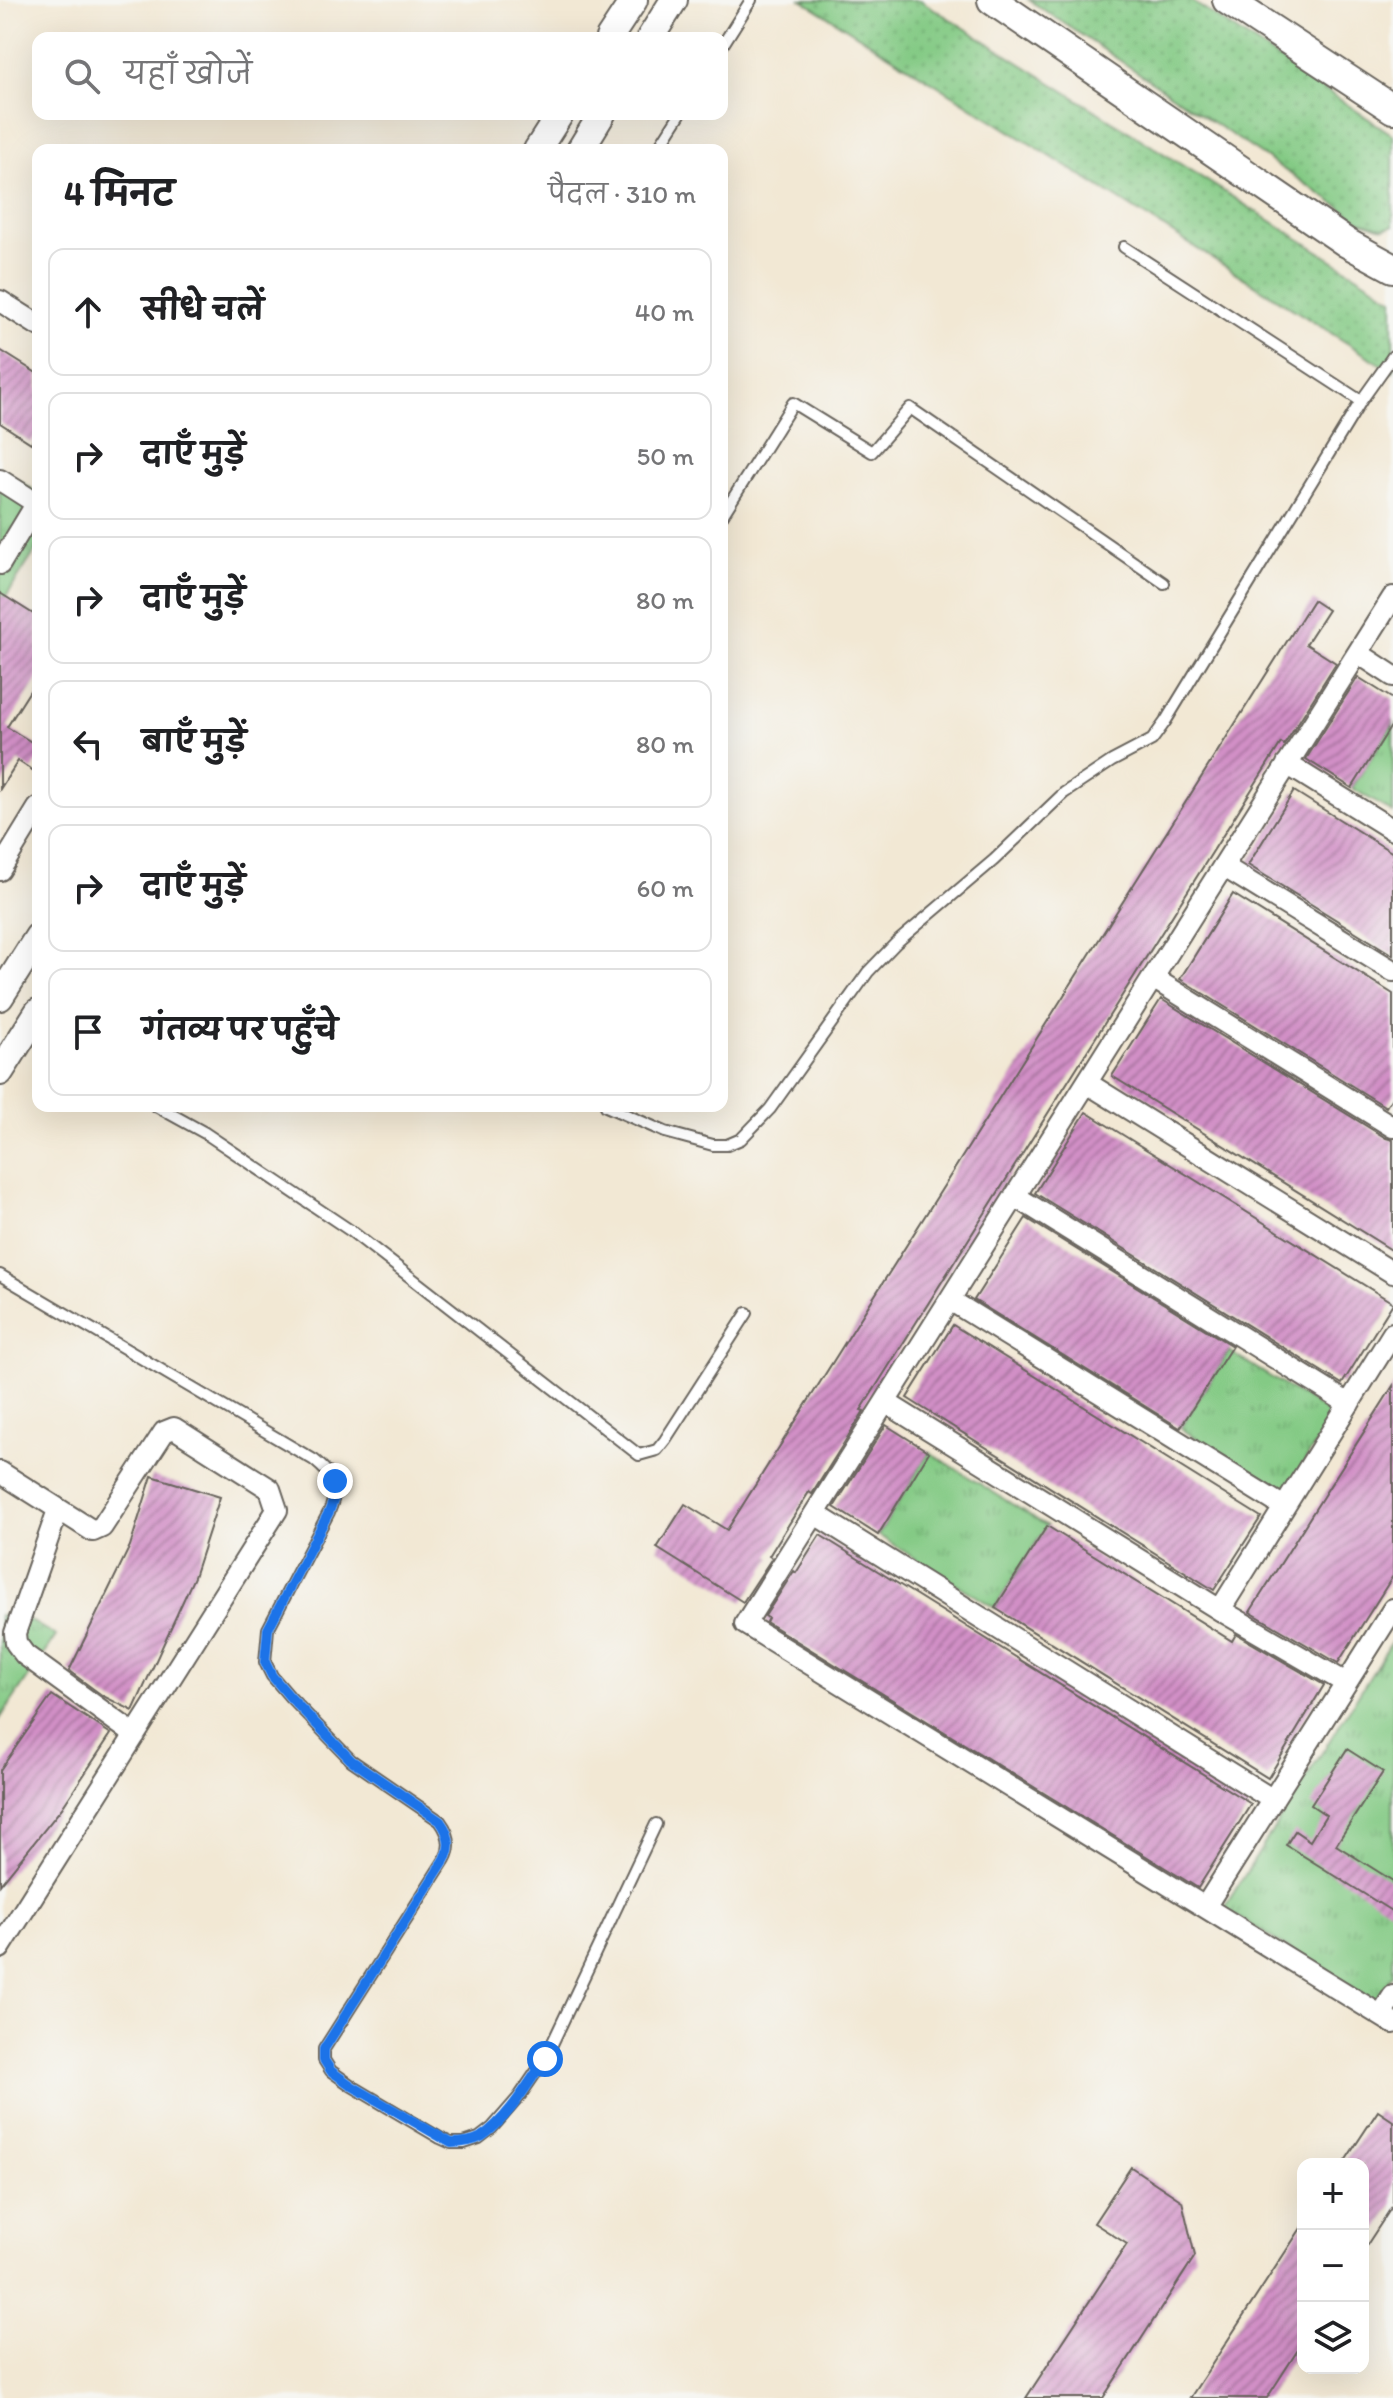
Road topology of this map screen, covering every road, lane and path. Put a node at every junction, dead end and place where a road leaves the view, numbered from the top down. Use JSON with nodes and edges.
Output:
{"nodes":[{"id":1,"x":634,"y":0,"type":"edge"},
{"id":2,"x":674,"y":0,"type":"edge"},
{"id":3,"x":751,"y":0,"type":"edge"},
{"id":4,"x":992,"y":0,"type":"edge"},
{"id":5,"x":1227,"y":0,"type":"edge"},
{"id":6,"x":613,"y":32,"type":"edge"},
{"id":7,"x":654,"y":32,"type":"edge"},
{"id":8,"x":728,"y":36,"type":"edge"},
{"id":9,"x":1393,"y":109,"type":"edge"},
{"id":10,"x":556,"y":120,"type":"edge"},
{"id":11,"x":598,"y":120,"type":"edge"},
{"id":12,"x":676,"y":120,"type":"edge"},
{"id":13,"x":541,"y":144,"type":"edge"},
{"id":14,"x":584,"y":144,"type":"edge"},
{"id":15,"x":661,"y":144,"type":"edge"},
{"id":16,"x":1315,"y":221,"type":"junction"},
{"id":17,"x":1124,"y":247,"type":"dead end"},
{"id":18,"x":1393,"y":250,"type":"edge"},
{"id":19,"x":1393,"y":268,"type":"edge"},
{"id":20,"x":0,"y":301,"type":"edge"},
{"id":21,"x":32,"y":321,"type":"edge"},
{"id":22,"x":1393,"y":356,"type":"edge"},
{"id":23,"x":1361,"y":401,"type":"junction"},
{"id":24,"x":0,"y":480,"type":"edge"},
{"id":25,"x":32,"y":499,"type":"edge"},
{"id":26,"x":728,"y":506,"type":"edge"},
{"id":27,"x":32,"y":510,"type":"edge"},
{"id":28,"x":0,"y":564,"type":"edge"},
{"id":29,"x":1164,"y":583,"type":"dead end"},
{"id":30,"x":1393,"y":597,"type":"edge"},
{"id":31,"x":1358,"y":653,"type":"junction"},
{"id":32,"x":1393,"y":676,"type":"edge"},
{"id":33,"x":1287,"y":764,"type":"junction"},
{"id":34,"x":32,"y":818,"type":"edge"},
{"id":35,"x":1393,"y":830,"type":"edge"},
{"id":36,"x":1223,"y":866,"type":"junction"},
{"id":37,"x":0,"y":870,"type":"edge"},
{"id":38,"x":32,"y":945,"type":"edge"},
{"id":39,"x":1393,"y":971,"type":"edge"},
{"id":40,"x":1153,"y":978,"type":"junction"},
{"id":41,"x":3,"y":984,"type":"edge"},
{"id":42,"x":32,"y":1027,"type":"edge"},
{"id":43,"x":0,"y":1072,"type":"edge"},
{"id":44,"x":1087,"y":1083,"type":"junction"},
{"id":45,"x":167,"y":1112,"type":"edge"},
{"id":46,"x":620,"y":1112,"type":"edge"},
{"id":47,"x":1393,"y":1127,"type":"edge"},
{"id":48,"x":1015,"y":1196,"type":"junction"},
{"id":49,"x":1393,"y":1273,"type":"edge"},
{"id":50,"x":0,"y":1275,"type":"edge"},
{"id":51,"x":950,"y":1300,"type":"junction"},
{"id":52,"x":747,"y":1313,"type":"dead end"},
{"id":53,"x":1393,"y":1333,"type":"edge"},
{"id":54,"x":885,"y":1402,"type":"junction"},
{"id":55,"x":1349,"y":1404,"type":"junction"},
{"id":56,"x":0,"y":1472,"type":"edge"},
{"id":57,"x":1284,"y":1507,"type":"junction"},
{"id":58,"x":58,"y":1510,"type":"junction"},
{"id":59,"x":815,"y":1514,"type":"junction"},
{"id":60,"x":1393,"y":1609,"type":"edge"},
{"id":61,"x":1220,"y":1610,"type":"junction"},
{"id":62,"x":1346,"y":1683,"type":"junction"},
{"id":63,"x":135,"y":1735,"type":"junction"},
{"id":64,"x":1273,"y":1800,"type":"junction"},
{"id":65,"x":656,"y":1824,"type":"dead end"},
{"id":66,"x":1205,"y":1907,"type":"junction"},
{"id":67,"x":0,"y":1948,"type":"edge"},
{"id":68,"x":1393,"y":1996,"type":"edge"},
{"id":69,"x":1387,"y":2019,"type":"edge"}],
"edges":[{"from":1,"to":6,"type":"street"},
{"from":2,"to":7,"type":"street"},
{"from":3,"to":8,"type":"lane"},
{"from":4,"to":16,"type":"main road"},
{"from":5,"to":9,"type":"main road"},
{"from":10,"to":13,"type":"street"},
{"from":11,"to":14,"type":"street"},
{"from":12,"to":15,"type":"lane"},
{"from":16,"to":18,"type":"main road"},
{"from":16,"to":19,"type":"main road"},
{"from":17,"to":23,"type":"lane"},
{"from":20,"to":21,"type":"street"},
{"from":22,"to":23,"type":"lane"},
{"from":23,"to":46,"type":"lane"},
{"from":24,"to":25,"type":"street"},
{"from":26,"to":29,"type":"lane"},
{"from":27,"to":28,"type":"street"},
{"from":30,"to":31,"type":"street"},
{"from":31,"to":32,"type":"street"},
{"from":31,"to":33,"type":"street"},
{"from":33,"to":35,"type":"street"},
{"from":33,"to":36,"type":"street"},
{"from":34,"to":37,"type":"street"},
{"from":36,"to":39,"type":"street"},
{"from":36,"to":40,"type":"street"},
{"from":38,"to":41,"type":"street"},
{"from":40,"to":44,"type":"street"},
{"from":40,"to":47,"type":"street"},
{"from":42,"to":43,"type":"street"},
{"from":44,"to":48,"type":"street"},
{"from":44,"to":49,"type":"street"},
{"from":45,"to":52,"type":"lane"},
{"from":48,"to":51,"type":"street"},
{"from":48,"to":55,"type":"street"},
{"from":50,"to":65,"type":"lane"},
{"from":51,"to":54,"type":"street"},
{"from":51,"to":57,"type":"street"},
{"from":53,"to":55,"type":"street"},
{"from":54,"to":59,"type":"street"},
{"from":54,"to":61,"type":"street"},
{"from":55,"to":57,"type":"street"},
{"from":56,"to":58,"type":"street"},
{"from":57,"to":61,"type":"street"},
{"from":58,"to":63,"type":"street"},
{"from":58,"to":63,"type":"street"},
{"from":59,"to":64,"type":"street"},
{"from":59,"to":66,"type":"street"},
{"from":60,"to":62,"type":"street"},
{"from":61,"to":62,"type":"street"},
{"from":62,"to":64,"type":"street"},
{"from":63,"to":67,"type":"street"},
{"from":64,"to":66,"type":"street"},
{"from":66,"to":69,"type":"street"},
{"from":68,"to":69,"type":"street"}]}
